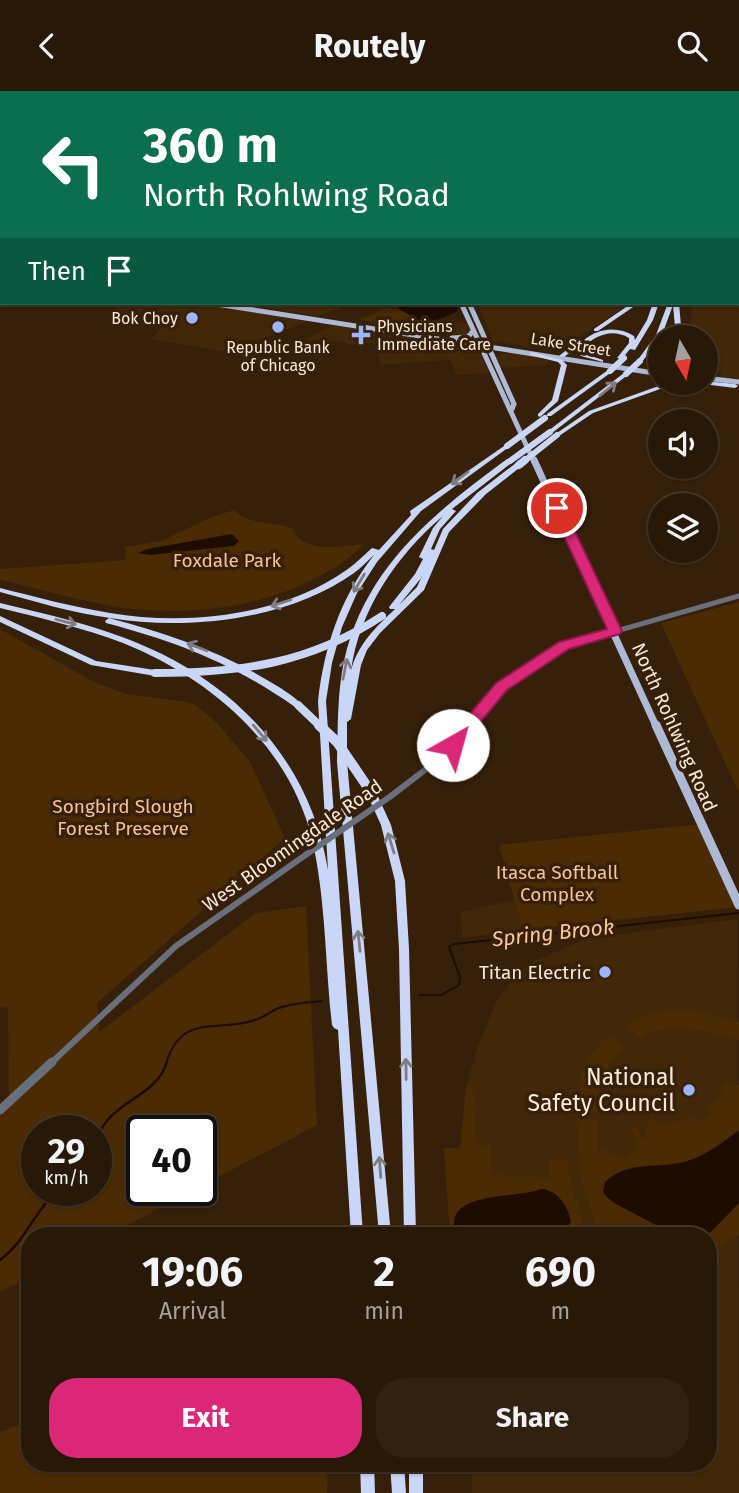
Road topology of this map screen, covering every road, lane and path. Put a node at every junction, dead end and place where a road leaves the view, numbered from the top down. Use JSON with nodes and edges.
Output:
{"nodes":[{"id":1,"x":223,"y":305,"type":"edge"},
{"id":2,"x":244,"y":305,"type":"edge"},
{"id":3,"x":462,"y":305,"type":"edge"},
{"id":4,"x":470,"y":305,"type":"edge"},
{"id":5,"x":633,"y":305,"type":"edge"},
{"id":6,"x":655,"y":305,"type":"edge"},
{"id":7,"x":673,"y":305,"type":"edge"},
{"id":8,"x":674,"y":305,"type":"edge"},
{"id":9,"x":677,"y":325,"type":"edge"},
{"id":10,"x":473,"y":331,"type":"junction"},
{"id":11,"x":452,"y":338,"type":"junction"},
{"id":12,"x":479,"y":344,"type":"junction"},
{"id":13,"x":488,"y":346,"type":"junction"},
{"id":14,"x":519,"y":353,"type":"junction"},
{"id":15,"x":532,"y":354,"type":"junction"},
{"id":16,"x":562,"y":356,"type":"junction"},
{"id":17,"x":494,"y":358,"type":"junction"},
{"id":18,"x":622,"y":358,"type":"junction"},
{"id":19,"x":576,"y":361,"type":"junction"},
{"id":20,"x":601,"y":362,"type":"junction"},
{"id":21,"x":648,"y":371,"type":"edge"},
{"id":22,"x":648,"y":371,"type":"edge"},
{"id":23,"x":718,"y":382,"type":"edge"},
{"id":24,"x":738,"y":385,"type":"edge"},
{"id":25,"x":648,"y":392,"type":"edge"},
{"id":26,"x":512,"y":409,"type":"junction"},
{"id":27,"x":543,"y":417,"type":"junction"},
{"id":28,"x":554,"y":434,"type":"junction"},
{"id":29,"x":486,"y":478,"type":"junction"},
{"id":30,"x":483,"y":493,"type":"junction"},
{"id":31,"x":417,"y":512,"type":"junction"},
{"id":32,"x":412,"y":583,"type":"junction"},
{"id":33,"x":0,"y":592,"type":"edge"},
{"id":34,"x":739,"y":596,"type":"edge"},
{"id":35,"x":0,"y":605,"type":"edge"},
{"id":36,"x":0,"y":619,"type":"edge"},
{"id":37,"x":615,"y":631,"type":"junction"},
{"id":38,"x":342,"y":762,"type":"junction"},
{"id":39,"x":739,"y":905,"type":"edge"},
{"id":40,"x":347,"y":1088,"type":"junction"},
{"id":41,"x":0,"y":1110,"type":"edge"},
{"id":42,"x":356,"y":1227,"type":"edge"},
{"id":43,"x":384,"y":1227,"type":"edge"},
{"id":44,"x":410,"y":1227,"type":"edge"},
{"id":45,"x":367,"y":1472,"type":"edge"},
{"id":46,"x":398,"y":1472,"type":"edge"},
{"id":47,"x":416,"y":1472,"type":"edge"},
{"id":48,"x":368,"y":1493,"type":"edge"},
{"id":49,"x":399,"y":1493,"type":"edge"},
{"id":50,"x":416,"y":1493,"type":"edge"}],
"edges":[{"from":1,"to":12,"type":"main road"},
{"from":2,"to":11,"type":"main road"},
{"from":3,"to":10,"type":"main road","name":"North Rohlwing Road"},
{"from":4,"to":13,"type":"main road","name":"North Rohlwing Road"},
{"from":5,"to":16,"type":"highway"},
{"from":6,"to":18,"type":"highway"},
{"from":28,"to":7,"type":"highway","one_way":true,"bridge":true},
{"from":8,"to":9,"type":"highway"},
{"from":10,"to":11,"type":"main road"},
{"from":10,"to":12,"type":"main road","name":"North Rohlwing Road"},
{"from":11,"to":12,"type":"main road"},
{"from":12,"to":13,"type":"main road","name":"Lake Street"},
{"from":12,"to":26,"type":"main road","name":"North Rohlwing Road"},
{"from":13,"to":14,"type":"main road","name":"Lake Street"},
{"from":13,"to":16,"type":"main road","name":"Lake Street"},
{"from":13,"to":17,"type":"main road","name":"North Rohlwing Road"},
{"from":14,"to":15,"type":"main road","name":"Lake Street"},
{"from":14,"to":17,"type":"main road"},
{"from":15,"to":19,"type":"main road","name":"Lake Street"},
{"from":15,"to":27,"type":"highway"},
{"from":16,"to":19,"type":"main road"},
{"from":16,"to":20,"type":"main road","name":"Lake Street"},
{"from":17,"to":26,"type":"main road","name":"North Rohlwing Road"},
{"from":18,"to":20,"type":"highway"},
{"from":18,"to":27,"type":"highway","bridge":true},
{"from":19,"to":21,"type":"main road","name":"Lake Street"},
{"from":20,"to":22,"type":"main road","name":"Lake Street"},
{"from":23,"to":24,"type":"highway"},
{"from":25,"to":28,"type":"highway"},
{"from":26,"to":37,"type":"main road","name":"North Rohlwing Road"},
{"from":27,"to":31,"type":"highway","one_way":true,"bridge":true},
{"from":28,"to":29,"type":"highway","bridge":true},
{"from":28,"to":30,"type":"highway","bridge":true},
{"from":29,"to":32,"type":"highway"},
{"from":38,"to":29,"type":"highway","one_way":true},
{"from":30,"to":32,"type":"highway"},
{"from":30,"to":38,"type":"highway"},
{"from":31,"to":33,"type":"highway","one_way":true},
{"from":31,"to":40,"type":"highway","one_way":true},
{"from":32,"to":36,"type":"highway","bridge":true},
{"from":44,"to":33,"type":"highway","one_way":true,"bridge":true},
{"from":34,"to":37,"type":"street","name":"West Bloomingdale Road"},
{"from":35,"to":40,"type":"highway","one_way":true},
{"from":37,"to":39,"type":"main road","name":"North Rohlwing Road"},
{"from":37,"to":41,"type":"street","name":"West Bloomingdale Road","bridge":true},
{"from":43,"to":38,"type":"highway","one_way":true},
{"from":40,"to":42,"type":"highway"},
{"from":45,"to":48,"type":"highway"},
{"from":46,"to":49,"type":"highway"},
{"from":47,"to":50,"type":"highway"}]}
